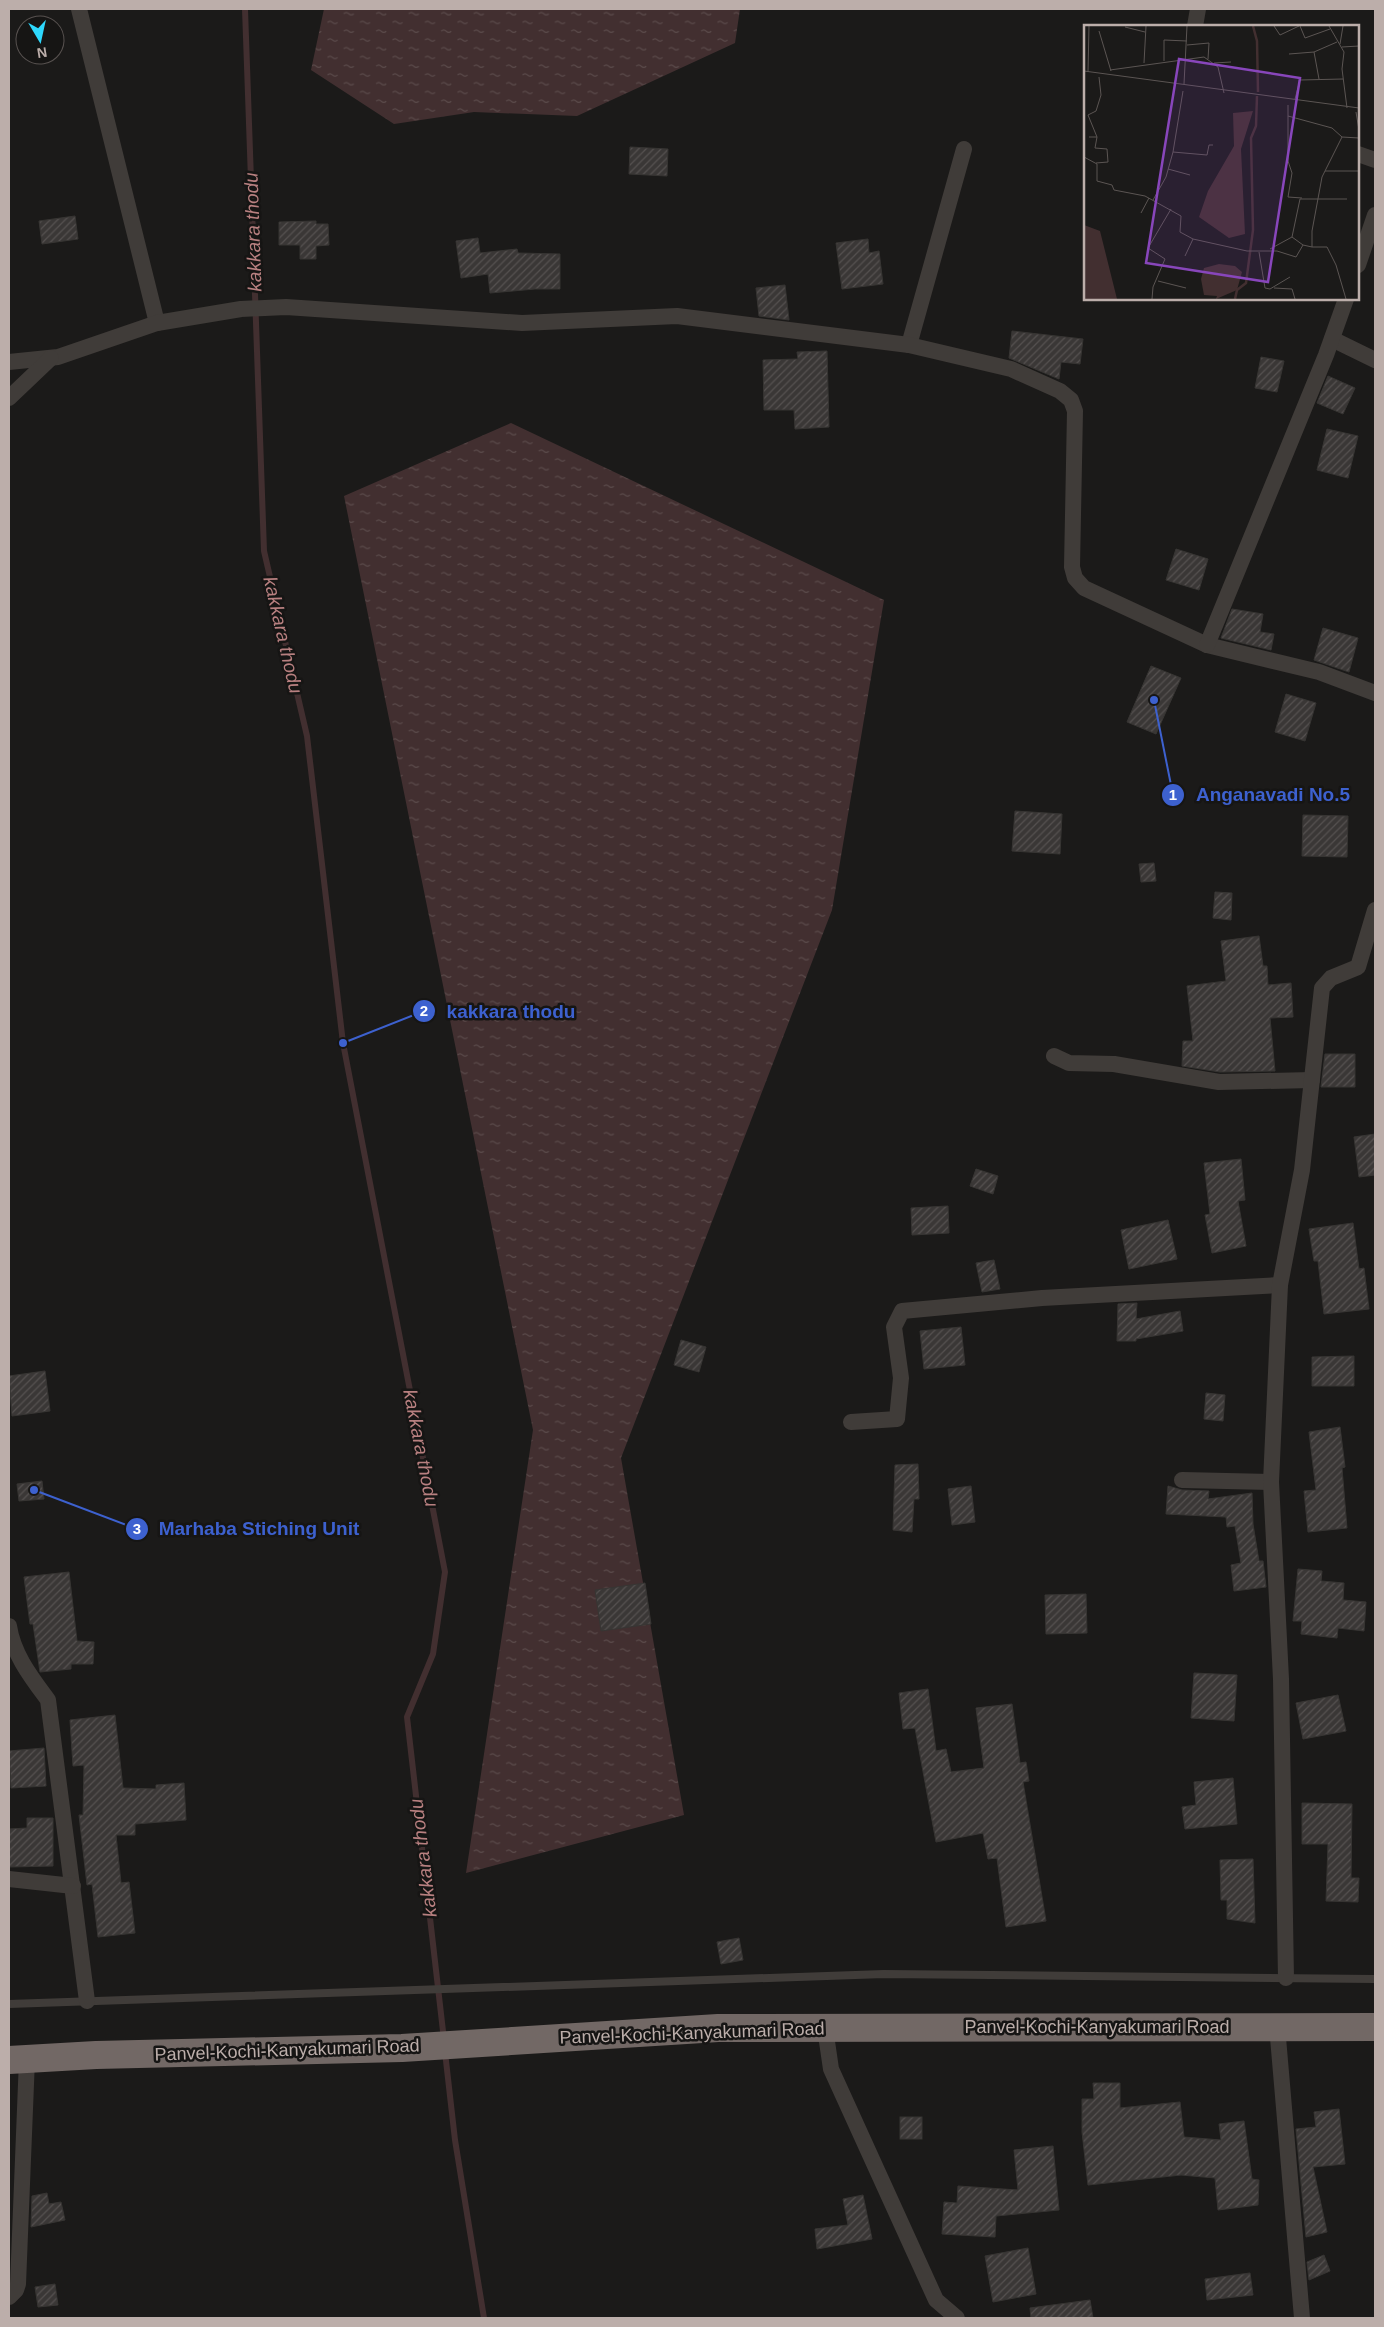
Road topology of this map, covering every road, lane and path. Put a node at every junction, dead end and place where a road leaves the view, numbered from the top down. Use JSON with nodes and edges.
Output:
{"nodes":[{"id":1,"x":79,"y":9,"type":"edge"},
{"id":2,"x":1198,"y":9,"type":"edge"},
{"id":3,"x":1195,"y":25,"type":"edge"},
{"id":4,"x":964,"y":149,"type":"dead end"},
{"id":5,"x":1359,"y":154,"type":"edge"},
{"id":6,"x":1375,"y":160,"type":"edge"},
{"id":7,"x":1375,"y":215,"type":"edge"},
{"id":8,"x":1359,"y":261,"type":"edge"},
{"id":9,"x":1346,"y":300,"type":"edge"},
{"id":10,"x":157,"y":323,"type":"junction"},
{"id":11,"x":1332,"y":339,"type":"junction"},
{"id":12,"x":909,"y":345,"type":"junction"},
{"id":13,"x":51,"y":358,"type":"junction"},
{"id":14,"x":1375,"y":360,"type":"edge"},
{"id":15,"x":9,"y":362,"type":"edge"},
{"id":16,"x":9,"y":398,"type":"edge"},
{"id":17,"x":1207,"y":645,"type":"junction"},
{"id":18,"x":1375,"y":693,"type":"edge"},
{"id":19,"x":1375,"y":910,"type":"edge"},
{"id":20,"x":1054,"y":1056,"type":"dead end"},
{"id":21,"x":1312,"y":1080,"type":"junction"},
{"id":22,"x":1280,"y":1285,"type":"junction"},
{"id":23,"x":851,"y":1422,"type":"dead end"},
{"id":24,"x":1182,"y":1480,"type":"dead end"},
{"id":25,"x":1271,"y":1482,"type":"junction"},
{"id":26,"x":9,"y":1626,"type":"edge"},
{"id":27,"x":9,"y":1879,"type":"edge"},
{"id":28,"x":74,"y":1886,"type":"junction"},
{"id":29,"x":1286,"y":1978,"type":"junction"},
{"id":30,"x":1375,"y":1979,"type":"edge"},
{"id":31,"x":87,"y":2001,"type":"junction"},
{"id":32,"x":9,"y":2004,"type":"edge"},
{"id":33,"x":1277,"y":2026,"type":"junction"},
{"id":34,"x":1375,"y":2026,"type":"edge"},
{"id":35,"x":825,"y":2028,"type":"junction"},
{"id":36,"x":18,"y":2059,"type":"edge"},
{"id":37,"x":9,"y":2297,"type":"edge"},
{"id":38,"x":957,"y":2318,"type":"edge"},
{"id":39,"x":1302,"y":2318,"type":"edge"}],
"edges":[{"from":1,"to":10,"type":"street"},
{"from":2,"to":3,"type":"street"},
{"from":4,"to":12,"type":"street"},
{"from":5,"to":6,"type":"street"},
{"from":7,"to":8,"type":"street"},
{"from":9,"to":11,"type":"street"},
{"from":10,"to":12,"type":"street"},
{"from":10,"to":13,"type":"street"},
{"from":11,"to":14,"type":"street"},
{"from":11,"to":17,"type":"street"},
{"from":12,"to":17,"type":"street"},
{"from":13,"to":15,"type":"street"},
{"from":13,"to":16,"type":"street"},
{"from":17,"to":18,"type":"street"},
{"from":19,"to":21,"type":"street"},
{"from":20,"to":21,"type":"street"},
{"from":21,"to":22,"type":"street"},
{"from":22,"to":23,"type":"street"},
{"from":22,"to":25,"type":"street"},
{"from":24,"to":25,"type":"street"},
{"from":25,"to":29,"type":"street"},
{"from":26,"to":28,"type":"street"},
{"from":27,"to":28,"type":"street"},
{"from":28,"to":31,"type":"street"},
{"from":29,"to":30,"type":"lane"},
{"from":29,"to":31,"type":"lane"},
{"from":31,"to":32,"type":"lane"},
{"from":33,"to":34,"type":"highway","name":"Panvel-Kochi-Kanyakumari Road"},
{"from":33,"to":35,"type":"highway","name":"Panvel-Kochi-Kanyakumari Road"},
{"from":33,"to":39,"type":"street"},
{"from":35,"to":36,"type":"highway","name":"Panvel-Kochi-Kanyakumari Road"},
{"from":35,"to":38,"type":"street"},
{"from":36,"to":37,"type":"street"}]}
